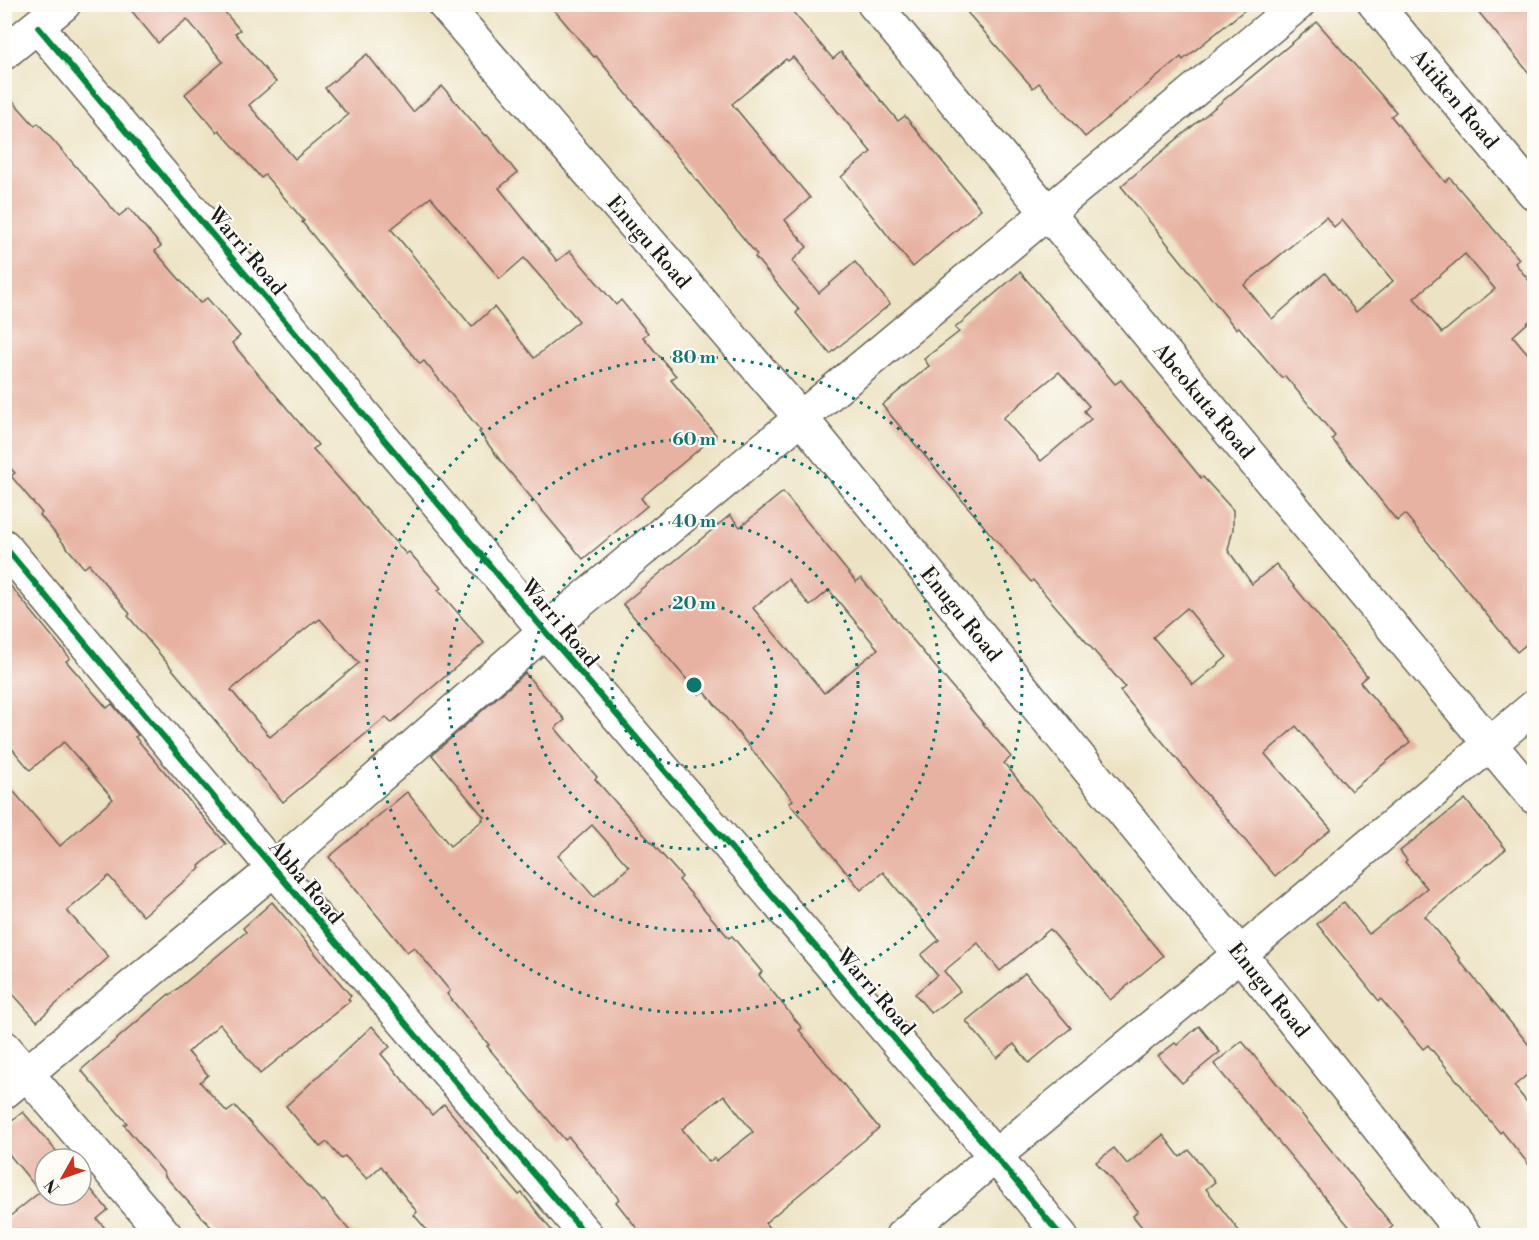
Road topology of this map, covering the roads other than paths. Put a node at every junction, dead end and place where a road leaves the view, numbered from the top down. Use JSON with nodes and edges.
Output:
{"nodes":[{"id":1,"x":64,"y":4,"type":"edge"},
{"id":2,"x":444,"y":4,"type":"edge"},
{"id":3,"x":874,"y":4,"type":"edge"},
{"id":4,"x":1298,"y":4,"type":"edge"},
{"id":5,"x":1375,"y":4,"type":"edge"},
{"id":6,"x":38,"y":27,"type":"junction"},
{"id":7,"x":4,"y":53,"type":"edge"},
{"id":8,"x":1534,"y":193,"type":"edge"},
{"id":9,"x":1047,"y":213,"type":"junction"},
{"id":10,"x":801,"y":418,"type":"junction"},
{"id":11,"x":4,"y":546,"type":"edge"},
{"id":12,"x":544,"y":631,"type":"junction"},
{"id":13,"x":1534,"y":707,"type":"edge"},
{"id":14,"x":1490,"y":744,"type":"junction"},
{"id":15,"x":1534,"y":797,"type":"edge"},
{"id":16,"x":274,"y":869,"type":"junction"},
{"id":17,"x":1240,"y":954,"type":"junction"},
{"id":18,"x":4,"y":1047,"type":"edge"},
{"id":19,"x":16,"y":1083,"type":"edge"},
{"id":20,"x":995,"y":1156,"type":"junction"},
{"id":21,"x":166,"y":1236,"type":"edge"},
{"id":22,"x":586,"y":1236,"type":"edge"},
{"id":23,"x":902,"y":1236,"type":"edge"},
{"id":24,"x":1061,"y":1236,"type":"edge"},
{"id":25,"x":1465,"y":1236,"type":"edge"}],
"edges":[{"from":1,"to":6,"type":"street"},
{"from":2,"to":10,"type":"street","name":"Enugu Road"},
{"from":3,"to":9,"type":"street","name":"Abeokuta Road"},
{"from":4,"to":9,"type":"street"},
{"from":5,"to":8,"type":"street","name":"Aitiken Road"},
{"from":6,"to":7,"type":"street"},
{"from":6,"to":12,"type":"street","name":"Warri Road"},
{"from":9,"to":10,"type":"street"},
{"from":9,"to":14,"type":"street","name":"Abeokuta Road"},
{"from":10,"to":12,"type":"street"},
{"from":10,"to":17,"type":"street","name":"Enugu Road"},
{"from":11,"to":16,"type":"street","name":"Abba Road"},
{"from":12,"to":16,"type":"street"},
{"from":12,"to":20,"type":"street","name":"Warri Road"},
{"from":13,"to":14,"type":"street"},
{"from":14,"to":15,"type":"street","name":"Abeokuta Road"},
{"from":14,"to":17,"type":"street"},
{"from":16,"to":19,"type":"street"},
{"from":16,"to":22,"type":"street","name":"Abba Road"},
{"from":17,"to":20,"type":"street"},
{"from":17,"to":25,"type":"street","name":"Enugu Road"},
{"from":18,"to":19,"type":"street"},
{"from":19,"to":21,"type":"street"},
{"from":20,"to":23,"type":"street"},
{"from":20,"to":24,"type":"street","name":"Warri Road"}]}
